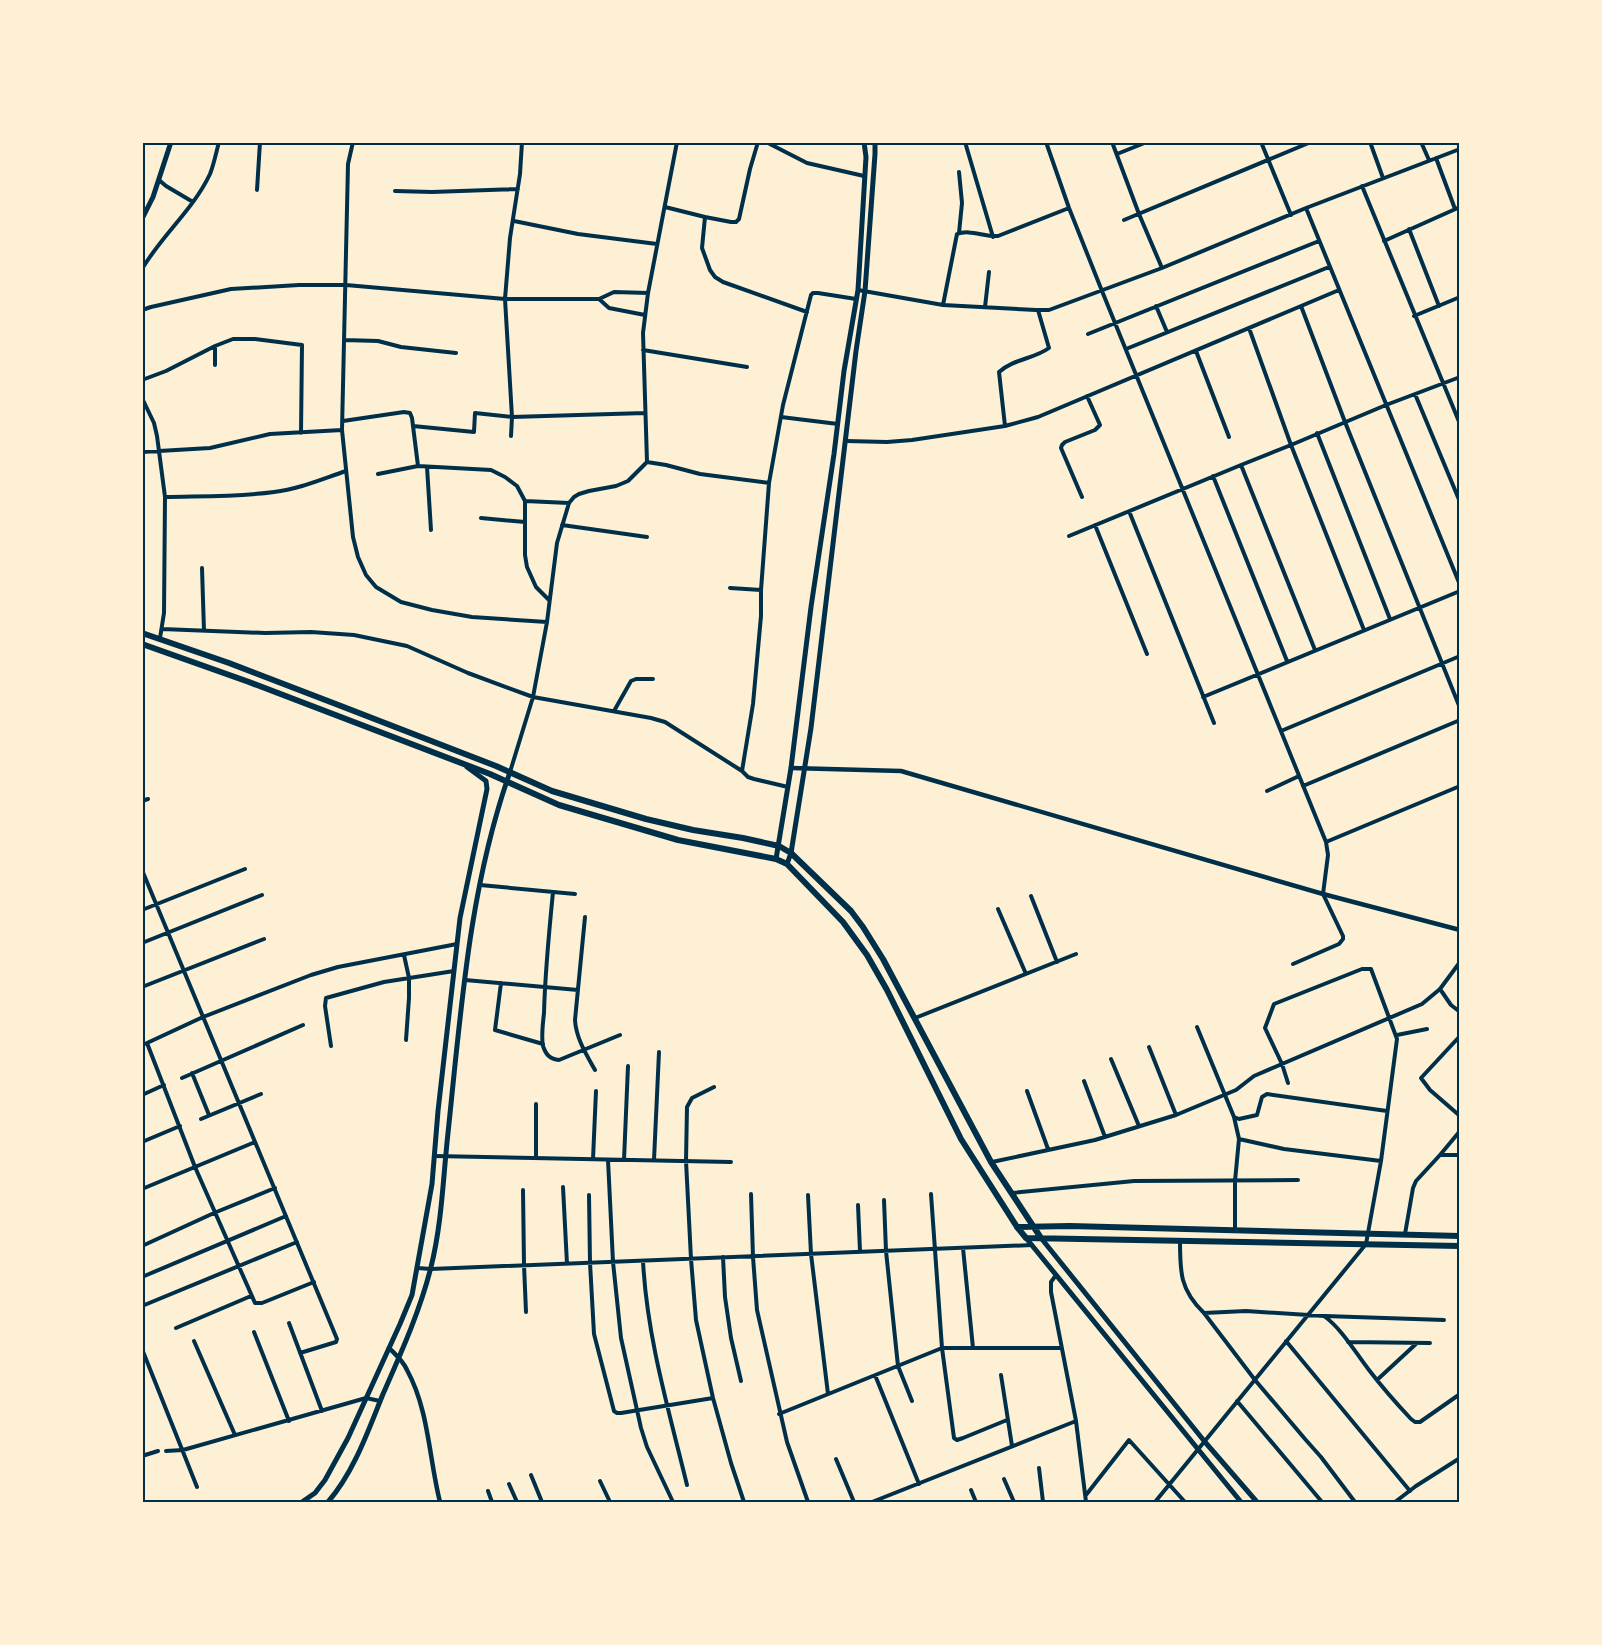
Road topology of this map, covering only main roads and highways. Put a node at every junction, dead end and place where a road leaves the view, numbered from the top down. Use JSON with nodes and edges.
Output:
{"nodes":[{"id":1,"x":171,"y":142,"type":"edge"},
{"id":2,"x":864,"y":142,"type":"edge"},
{"id":3,"x":875,"y":142,"type":"edge"},
{"id":4,"x":142,"y":219,"type":"edge"},
{"id":5,"x":142,"y":633,"type":"edge"},
{"id":6,"x":142,"y":644,"type":"edge"},
{"id":7,"x":459,"y":763,"type":"junction"},
{"id":8,"x":510,"y":772,"type":"junction"},
{"id":9,"x":507,"y":782,"type":"junction"},
{"id":10,"x":779,"y":846,"type":"junction"},
{"id":11,"x":791,"y":853,"type":"junction"},
{"id":12,"x":778,"y":860,"type":"junction"},
{"id":13,"x":787,"y":864,"type":"junction"},
{"id":14,"x":1017,"y":1227,"type":"junction"},
{"id":15,"x":1032,"y":1227,"type":"junction"},
{"id":16,"x":1460,"y":1236,"type":"edge"},
{"id":17,"x":1026,"y":1238,"type":"junction"},
{"id":18,"x":1041,"y":1238,"type":"junction"},
{"id":19,"x":1460,"y":1246,"type":"edge"},
{"id":20,"x":302,"y":1503,"type":"edge"},
{"id":21,"x":328,"y":1503,"type":"edge"},
{"id":22,"x":1241,"y":1503,"type":"edge"},
{"id":23,"x":1257,"y":1503,"type":"edge"}],
"edges":[{"from":1,"to":4,"type":"main road"},
{"from":2,"to":10,"type":"main road"},
{"from":3,"to":11,"type":"main road"},
{"from":5,"to":8,"type":"main road"},
{"from":6,"to":7,"type":"main road"},
{"from":7,"to":9,"type":"main road"},
{"from":7,"to":20,"type":"main road"},
{"from":8,"to":9,"type":"main road"},
{"from":8,"to":10,"type":"main road"},
{"from":9,"to":12,"type":"main road"},
{"from":9,"to":21,"type":"main road"},
{"from":10,"to":11,"type":"main road"},
{"from":10,"to":12,"type":"main road"},
{"from":11,"to":13,"type":"main road"},
{"from":11,"to":15,"type":"main road"},
{"from":12,"to":13,"type":"main road"},
{"from":13,"to":14,"type":"main road"},
{"from":14,"to":15,"type":"main road"},
{"from":14,"to":17,"type":"main road"},
{"from":15,"to":16,"type":"main road"},
{"from":15,"to":18,"type":"main road"},
{"from":17,"to":18,"type":"main road"},
{"from":17,"to":22,"type":"main road"},
{"from":18,"to":19,"type":"main road"},
{"from":18,"to":23,"type":"main road"}]}
